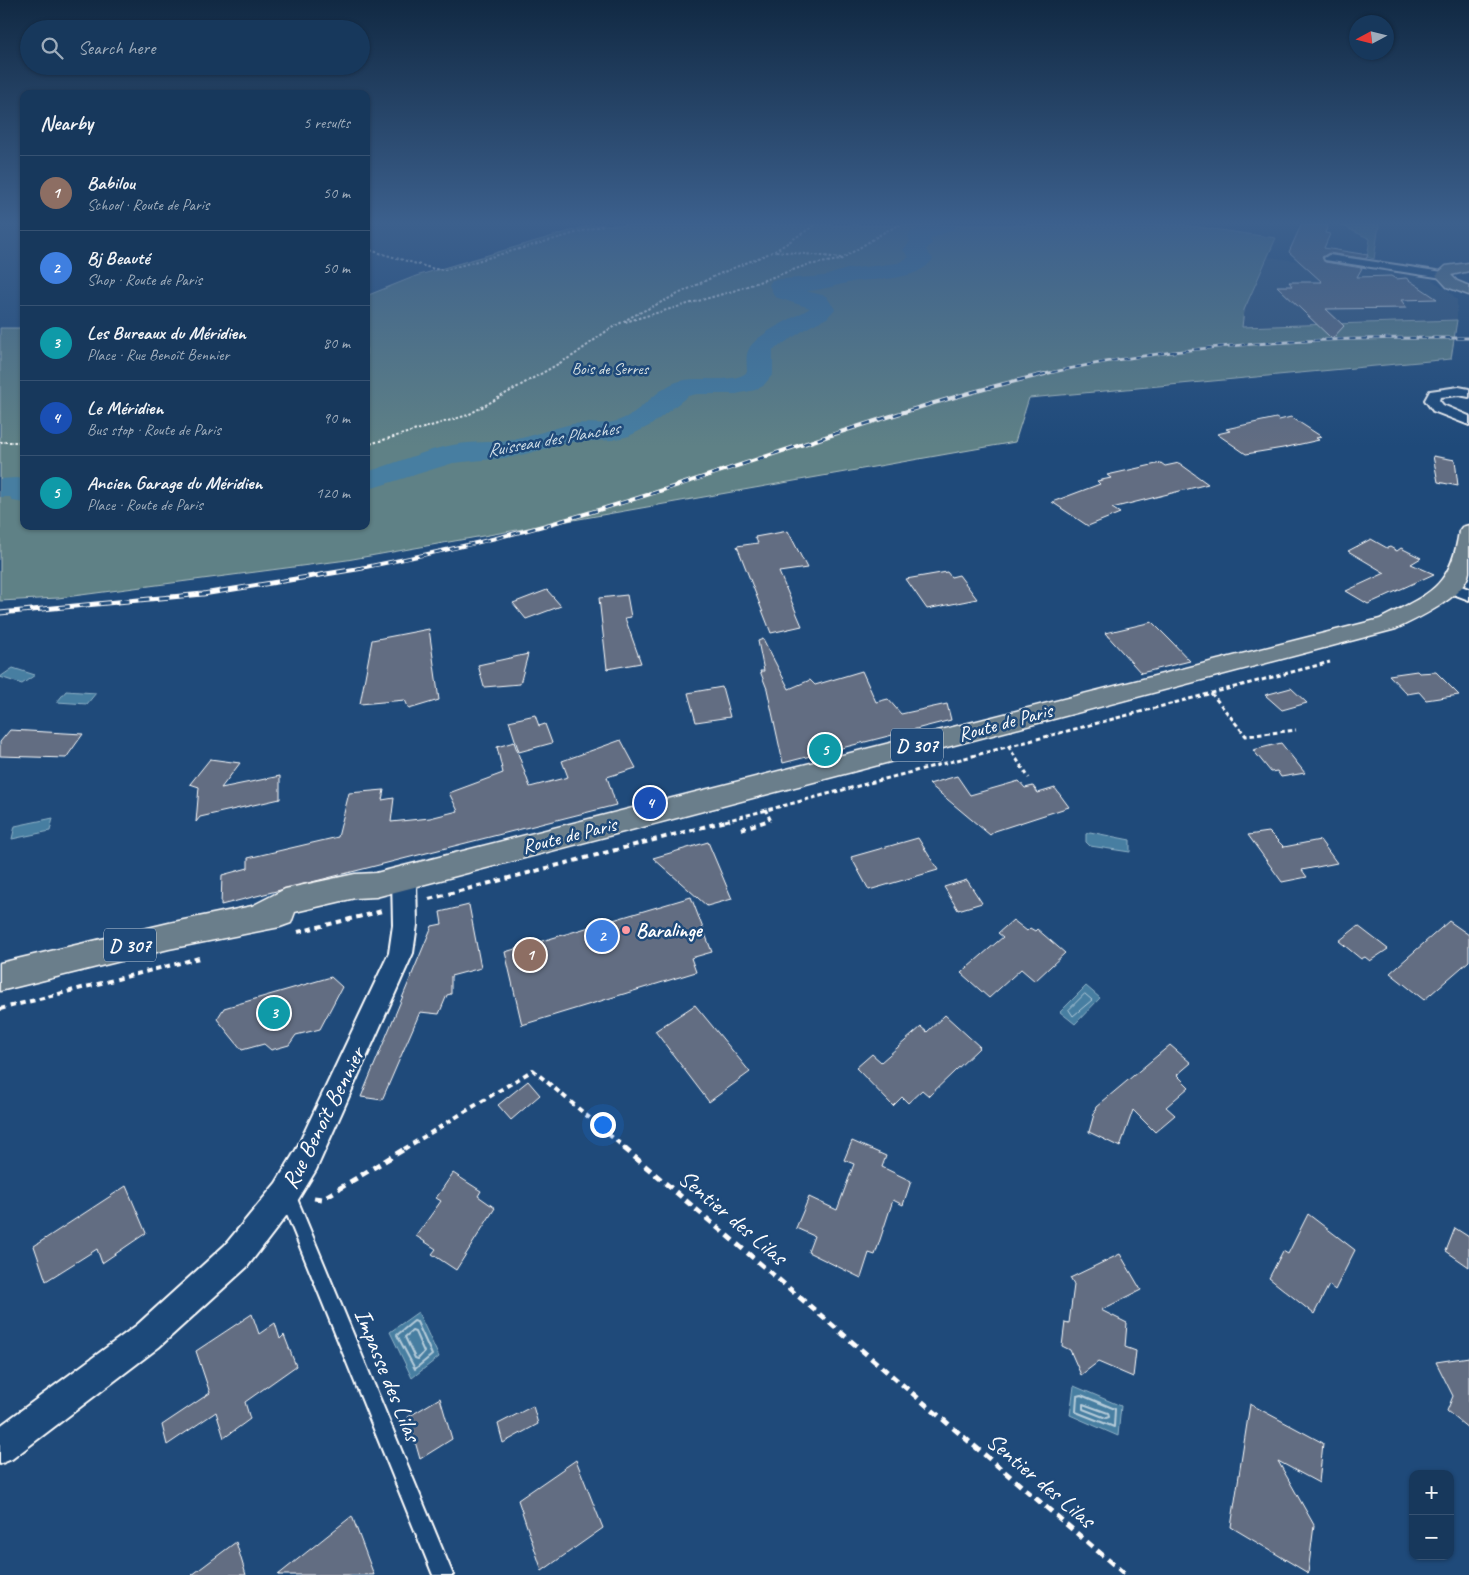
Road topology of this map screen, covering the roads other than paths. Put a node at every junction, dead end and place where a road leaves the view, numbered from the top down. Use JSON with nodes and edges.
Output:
{"nodes":[{"id":1,"x":1469,"y":393,"type":"edge"},
{"id":2,"x":1469,"y":421,"type":"edge"},
{"id":3,"x":1469,"y":531,"type":"edge"},
{"id":4,"x":1460,"y":591,"type":"edge"},
{"id":5,"x":390,"y":881,"type":"junction"},
{"id":6,"x":0,"y":977,"type":"edge"},
{"id":7,"x":286,"y":1193,"type":"junction"},
{"id":8,"x":0,"y":1447,"type":"edge"},
{"id":9,"x":443,"y":1575,"type":"edge"}],
"edges":[{"from":1,"to":2,"type":"street"},
{"from":3,"to":4,"type":"main road","name":"Route de Paris","number":"D 307"},
{"from":4,"to":5,"type":"main road","name":"Route de Paris","number":"D 307"},
{"from":5,"to":6,"type":"main road","name":"Route de Paris","number":"D 307"},
{"from":5,"to":7,"type":"street","name":"Rue Benoît Bennier"},
{"from":7,"to":8,"type":"street","name":"Rue Benoît Bennier"},
{"from":7,"to":9,"type":"lane","name":"Impasse des Lilas"}]}
